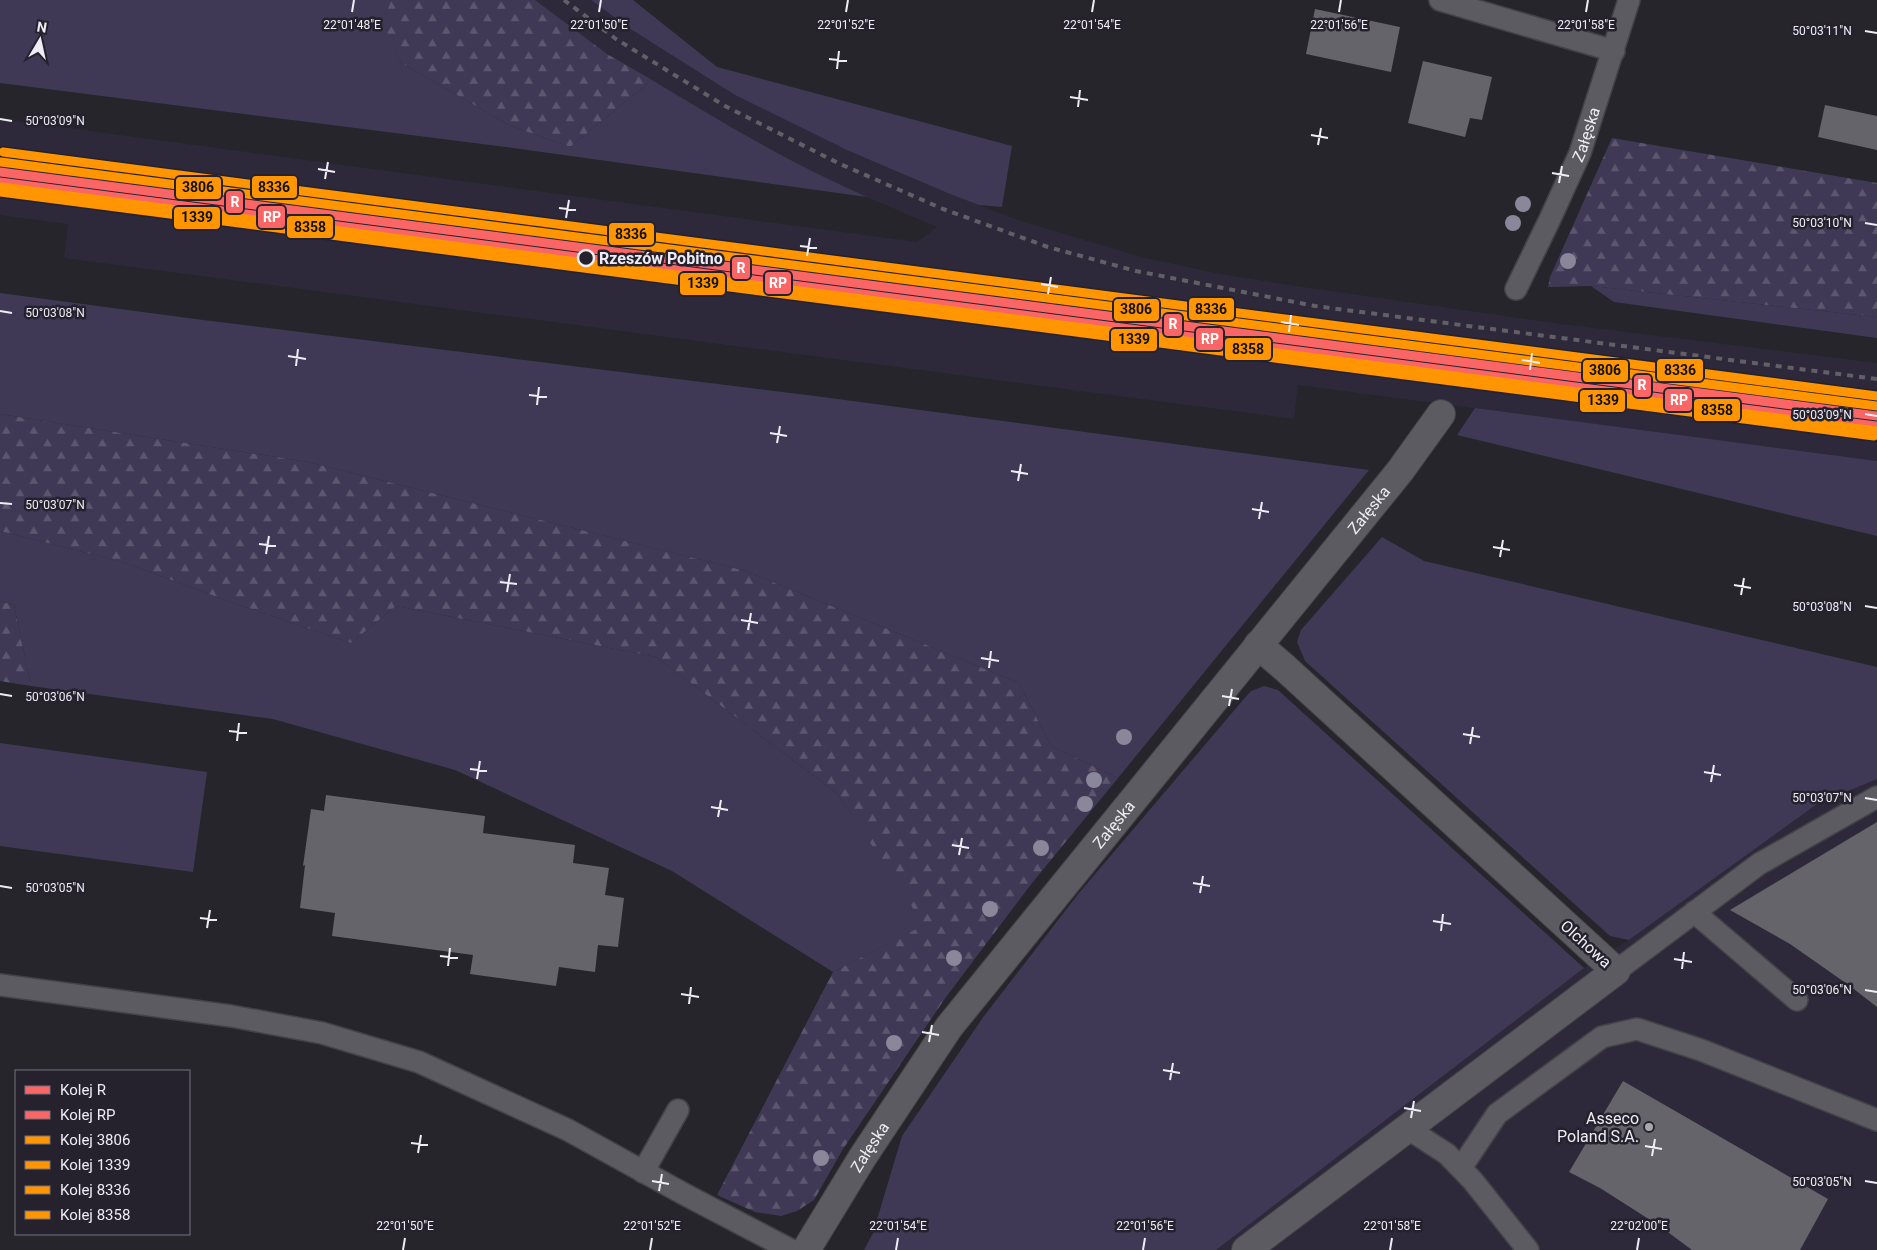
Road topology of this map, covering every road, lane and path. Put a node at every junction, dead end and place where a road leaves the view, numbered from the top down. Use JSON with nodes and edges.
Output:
{"nodes":[{"id":1,"x":1440,"y":0,"type":"edge"},
{"id":2,"x":1629,"y":0,"type":"edge"},
{"id":3,"x":1614,"y":51,"type":"junction"},
{"id":4,"x":1516,"y":289,"type":"dead end"},
{"id":5,"x":1442,"y":414,"type":"dead end"},
{"id":6,"x":1258,"y":646,"type":"junction"},
{"id":7,"x":1877,"y":797,"type":"edge"},
{"id":8,"x":1694,"y":912,"type":"junction"},
{"id":9,"x":1616,"y":971,"type":"junction"},
{"id":10,"x":0,"y":985,"type":"edge"},
{"id":11,"x":1797,"y":1000,"type":"dead end"},
{"id":12,"x":678,"y":1110,"type":"dead end"},
{"id":13,"x":1877,"y":1120,"type":"edge"},
{"id":14,"x":1407,"y":1128,"type":"junction"},
{"id":15,"x":1461,"y":1168,"type":"junction"},
{"id":16,"x":643,"y":1172,"type":"junction"},
{"id":17,"x":791,"y":1250,"type":"edge"},
{"id":18,"x":806,"y":1250,"type":"edge"},
{"id":19,"x":1246,"y":1250,"type":"edge"},
{"id":20,"x":1528,"y":1250,"type":"edge"}],
"edges":[{"from":1,"to":3,"type":"lane"},
{"from":2,"to":3,"type":"lane","name":"Załęska"},
{"from":3,"to":4,"type":"lane","name":"Załęska"},
{"from":5,"to":6,"type":"street","name":"Załęska"},
{"from":6,"to":9,"type":"street","name":"Olchowa"},
{"from":6,"to":18,"type":"street","name":"Załęska"},
{"from":7,"to":8,"type":"lane"},
{"from":8,"to":9,"type":"lane"},
{"from":8,"to":11,"type":"lane"},
{"from":9,"to":14,"type":"street","name":"Olchowa"},
{"from":10,"to":16,"type":"lane"},
{"from":12,"to":16,"type":"lane"},
{"from":13,"to":15,"type":"lane"},
{"from":14,"to":15,"type":"lane"},
{"from":14,"to":19,"type":"street","name":"Olchowa"},
{"from":15,"to":20,"type":"lane"},
{"from":16,"to":17,"type":"lane"}]}
